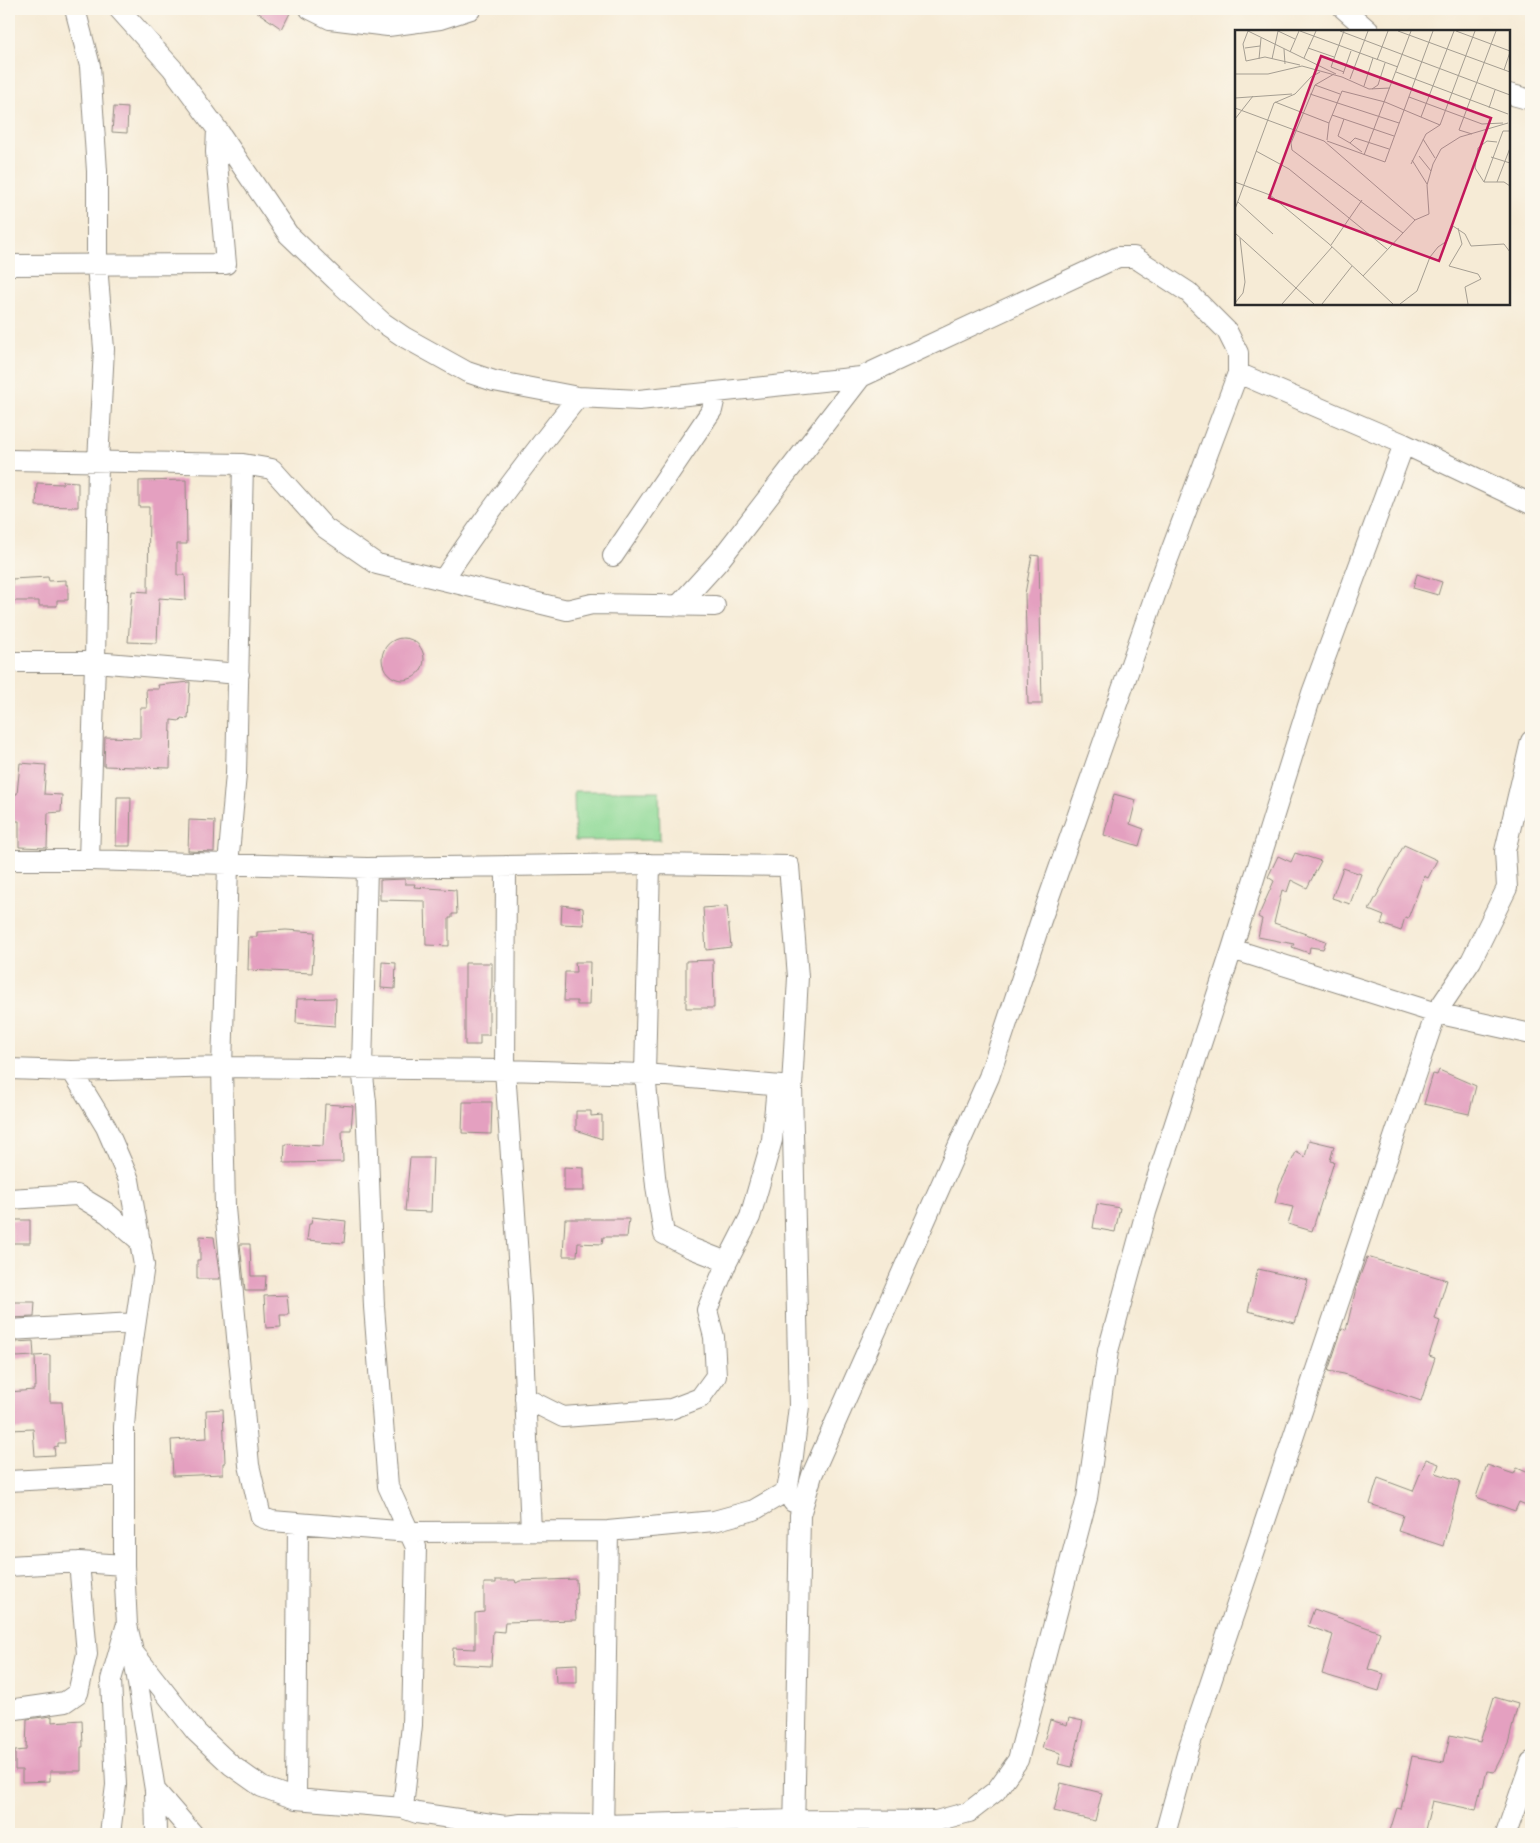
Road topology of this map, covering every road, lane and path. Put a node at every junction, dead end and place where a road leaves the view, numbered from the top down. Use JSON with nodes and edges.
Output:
{"nodes":[{"id":1,"x":75,"y":9,"type":"edge"},
{"id":2,"x":119,"y":9,"type":"edge"},
{"id":3,"x":310,"y":9,"type":"edge"},
{"id":4,"x":471,"y":9,"type":"edge"},
{"id":5,"x":1344,"y":9,"type":"edge"},
{"id":6,"x":1368,"y":30,"type":"edge"},
{"id":7,"x":1510,"y":94,"type":"edge"},
{"id":8,"x":1531,"y":100,"type":"edge"},
{"id":9,"x":217,"y":129,"type":"junction"},
{"id":10,"x":9,"y":265,"type":"edge"},
{"id":11,"x":97,"y":265,"type":"junction"},
{"id":12,"x":1238,"y":373,"type":"junction"},
{"id":13,"x":861,"y":377,"type":"junction"},
{"id":14,"x":716,"y":392,"type":"junction"},
{"id":15,"x":578,"y":397,"type":"junction"},
{"id":16,"x":1404,"y":444,"type":"junction"},
{"id":17,"x":9,"y":460,"type":"edge"},
{"id":18,"x":98,"y":461,"type":"junction"},
{"id":19,"x":243,"y":464,"type":"junction"},
{"id":20,"x":1531,"y":504,"type":"edge"},
{"id":21,"x":613,"y":556,"type":"dead end"},
{"id":22,"x":443,"y":580,"type":"junction"},
{"id":23,"x":678,"y":606,"type":"junction"},
{"id":24,"x":715,"y":606,"type":"dead end"},
{"id":25,"x":9,"y":662,"type":"edge"},
{"id":26,"x":96,"y":662,"type":"junction"},
{"id":27,"x":239,"y":674,"type":"junction"},
{"id":28,"x":1531,"y":741,"type":"edge"},
{"id":29,"x":9,"y":860,"type":"edge"},
{"id":30,"x":89,"y":860,"type":"junction"},
{"id":31,"x":650,"y":864,"type":"junction"},
{"id":32,"x":228,"y":865,"type":"junction"},
{"id":33,"x":506,"y":866,"type":"junction"},
{"id":34,"x":367,"y":868,"type":"junction"},
{"id":35,"x":1232,"y":949,"type":"junction"},
{"id":36,"x":1436,"y":1013,"type":"junction"},
{"id":37,"x":1531,"y":1034,"type":"edge"},
{"id":38,"x":222,"y":1067,"type":"junction"},
{"id":39,"x":362,"y":1068,"type":"junction"},
{"id":40,"x":9,"y":1069,"type":"edge"},
{"id":41,"x":504,"y":1070,"type":"junction"},
{"id":42,"x":72,"y":1071,"type":"junction"},
{"id":43,"x":645,"y":1074,"type":"junction"},
{"id":44,"x":784,"y":1086,"type":"junction"},
{"id":45,"x":9,"y":1199,"type":"edge"},
{"id":46,"x":140,"y":1242,"type":"junction"},
{"id":47,"x":727,"y":1262,"type":"junction"},
{"id":48,"x":134,"y":1323,"type":"junction"},
{"id":49,"x":9,"y":1330,"type":"edge"},
{"id":50,"x":525,"y":1398,"type":"junction"},
{"id":51,"x":123,"y":1475,"type":"junction"},
{"id":52,"x":9,"y":1481,"type":"edge"},
{"id":53,"x":787,"y":1491,"type":"junction"},
{"id":54,"x":800,"y":1515,"type":"junction"},
{"id":55,"x":298,"y":1523,"type":"junction"},
{"id":56,"x":531,"y":1531,"type":"junction"},
{"id":57,"x":608,"y":1531,"type":"junction"},
{"id":58,"x":410,"y":1532,"type":"junction"},
{"id":59,"x":79,"y":1562,"type":"junction"},
{"id":60,"x":124,"y":1565,"type":"junction"},
{"id":61,"x":9,"y":1566,"type":"edge"},
{"id":62,"x":127,"y":1625,"type":"junction"},
{"id":63,"x":133,"y":1652,"type":"junction"},
{"id":64,"x":9,"y":1710,"type":"edge"},
{"id":65,"x":1531,"y":1762,"type":"edge"},
{"id":66,"x":154,"y":1790,"type":"junction"},
{"id":67,"x":296,"y":1799,"type":"junction"},
{"id":68,"x":403,"y":1808,"type":"junction"},
{"id":69,"x":794,"y":1827,"type":"edge"},
{"id":70,"x":603,"y":1830,"type":"edge"},
{"id":71,"x":110,"y":1834,"type":"edge"},
{"id":72,"x":156,"y":1834,"type":"edge"},
{"id":73,"x":193,"y":1834,"type":"edge"},
{"id":74,"x":1165,"y":1834,"type":"edge"},
{"id":75,"x":1506,"y":1834,"type":"edge"}],
"edges":[{"from":1,"to":11,"type":"street"},
{"from":2,"to":9,"type":"street"},
{"from":3,"to":4,"type":"street"},
{"from":5,"to":6,"type":"street"},
{"from":7,"to":8,"type":"street"},
{"from":9,"to":11,"type":"street"},
{"from":9,"to":15,"type":"street"},
{"from":10,"to":11,"type":"street"},
{"from":11,"to":18,"type":"street"},
{"from":12,"to":13,"type":"street"},
{"from":12,"to":16,"type":"street"},
{"from":12,"to":54,"type":"street"},
{"from":13,"to":14,"type":"street"},
{"from":13,"to":23,"type":"street"},
{"from":14,"to":15,"type":"street"},
{"from":14,"to":21,"type":"street"},
{"from":15,"to":22,"type":"street"},
{"from":16,"to":20,"type":"street"},
{"from":16,"to":35,"type":"street"},
{"from":17,"to":18,"type":"street"},
{"from":18,"to":19,"type":"street"},
{"from":18,"to":26,"type":"street"},
{"from":19,"to":22,"type":"street"},
{"from":19,"to":27,"type":"street"},
{"from":22,"to":23,"type":"street"},
{"from":23,"to":24,"type":"street"},
{"from":25,"to":26,"type":"street"},
{"from":26,"to":27,"type":"street"},
{"from":26,"to":30,"type":"street"},
{"from":27,"to":32,"type":"street"},
{"from":28,"to":36,"type":"street"},
{"from":29,"to":30,"type":"street"},
{"from":30,"to":32,"type":"street"},
{"from":31,"to":33,"type":"street"},
{"from":31,"to":43,"type":"street"},
{"from":31,"to":44,"type":"street"},
{"from":32,"to":34,"type":"street"},
{"from":32,"to":38,"type":"street"},
{"from":33,"to":34,"type":"street"},
{"from":33,"to":41,"type":"street"},
{"from":34,"to":39,"type":"street"},
{"from":35,"to":36,"type":"street"},
{"from":35,"to":69,"type":"street"},
{"from":36,"to":37,"type":"street"},
{"from":36,"to":74,"type":"street"},
{"from":38,"to":39,"type":"street"},
{"from":38,"to":42,"type":"street"},
{"from":38,"to":55,"type":"street"},
{"from":39,"to":41,"type":"street"},
{"from":39,"to":58,"type":"street"},
{"from":40,"to":42,"type":"street"},
{"from":41,"to":43,"type":"street"},
{"from":41,"to":50,"type":"street"},
{"from":42,"to":46,"type":"street"},
{"from":43,"to":44,"type":"street"},
{"from":43,"to":47,"type":"street"},
{"from":44,"to":47,"type":"street"},
{"from":44,"to":53,"type":"street"},
{"from":45,"to":46,"type":"street"},
{"from":46,"to":48,"type":"street"},
{"from":47,"to":50,"type":"street"},
{"from":48,"to":49,"type":"street"},
{"from":48,"to":51,"type":"street"},
{"from":50,"to":56,"type":"street"},
{"from":51,"to":52,"type":"street"},
{"from":51,"to":60,"type":"street"},
{"from":53,"to":54,"type":"street"},
{"from":53,"to":57,"type":"street"},
{"from":54,"to":69,"type":"street"},
{"from":55,"to":58,"type":"street"},
{"from":55,"to":67,"type":"street"},
{"from":56,"to":57,"type":"street"},
{"from":56,"to":58,"type":"street"},
{"from":57,"to":70,"type":"street"},
{"from":58,"to":68,"type":"street"},
{"from":59,"to":60,"type":"street"},
{"from":59,"to":61,"type":"street"},
{"from":59,"to":64,"type":"street"},
{"from":60,"to":62,"type":"street"},
{"from":62,"to":63,"type":"street"},
{"from":62,"to":71,"type":"street"},
{"from":63,"to":66,"type":"street"},
{"from":63,"to":67,"type":"street"},
{"from":65,"to":75,"type":"street"},
{"from":66,"to":72,"type":"street"},
{"from":66,"to":73,"type":"street"},
{"from":67,"to":68,"type":"street"},
{"from":68,"to":70,"type":"street"},
{"from":69,"to":70,"type":"street"}]}
